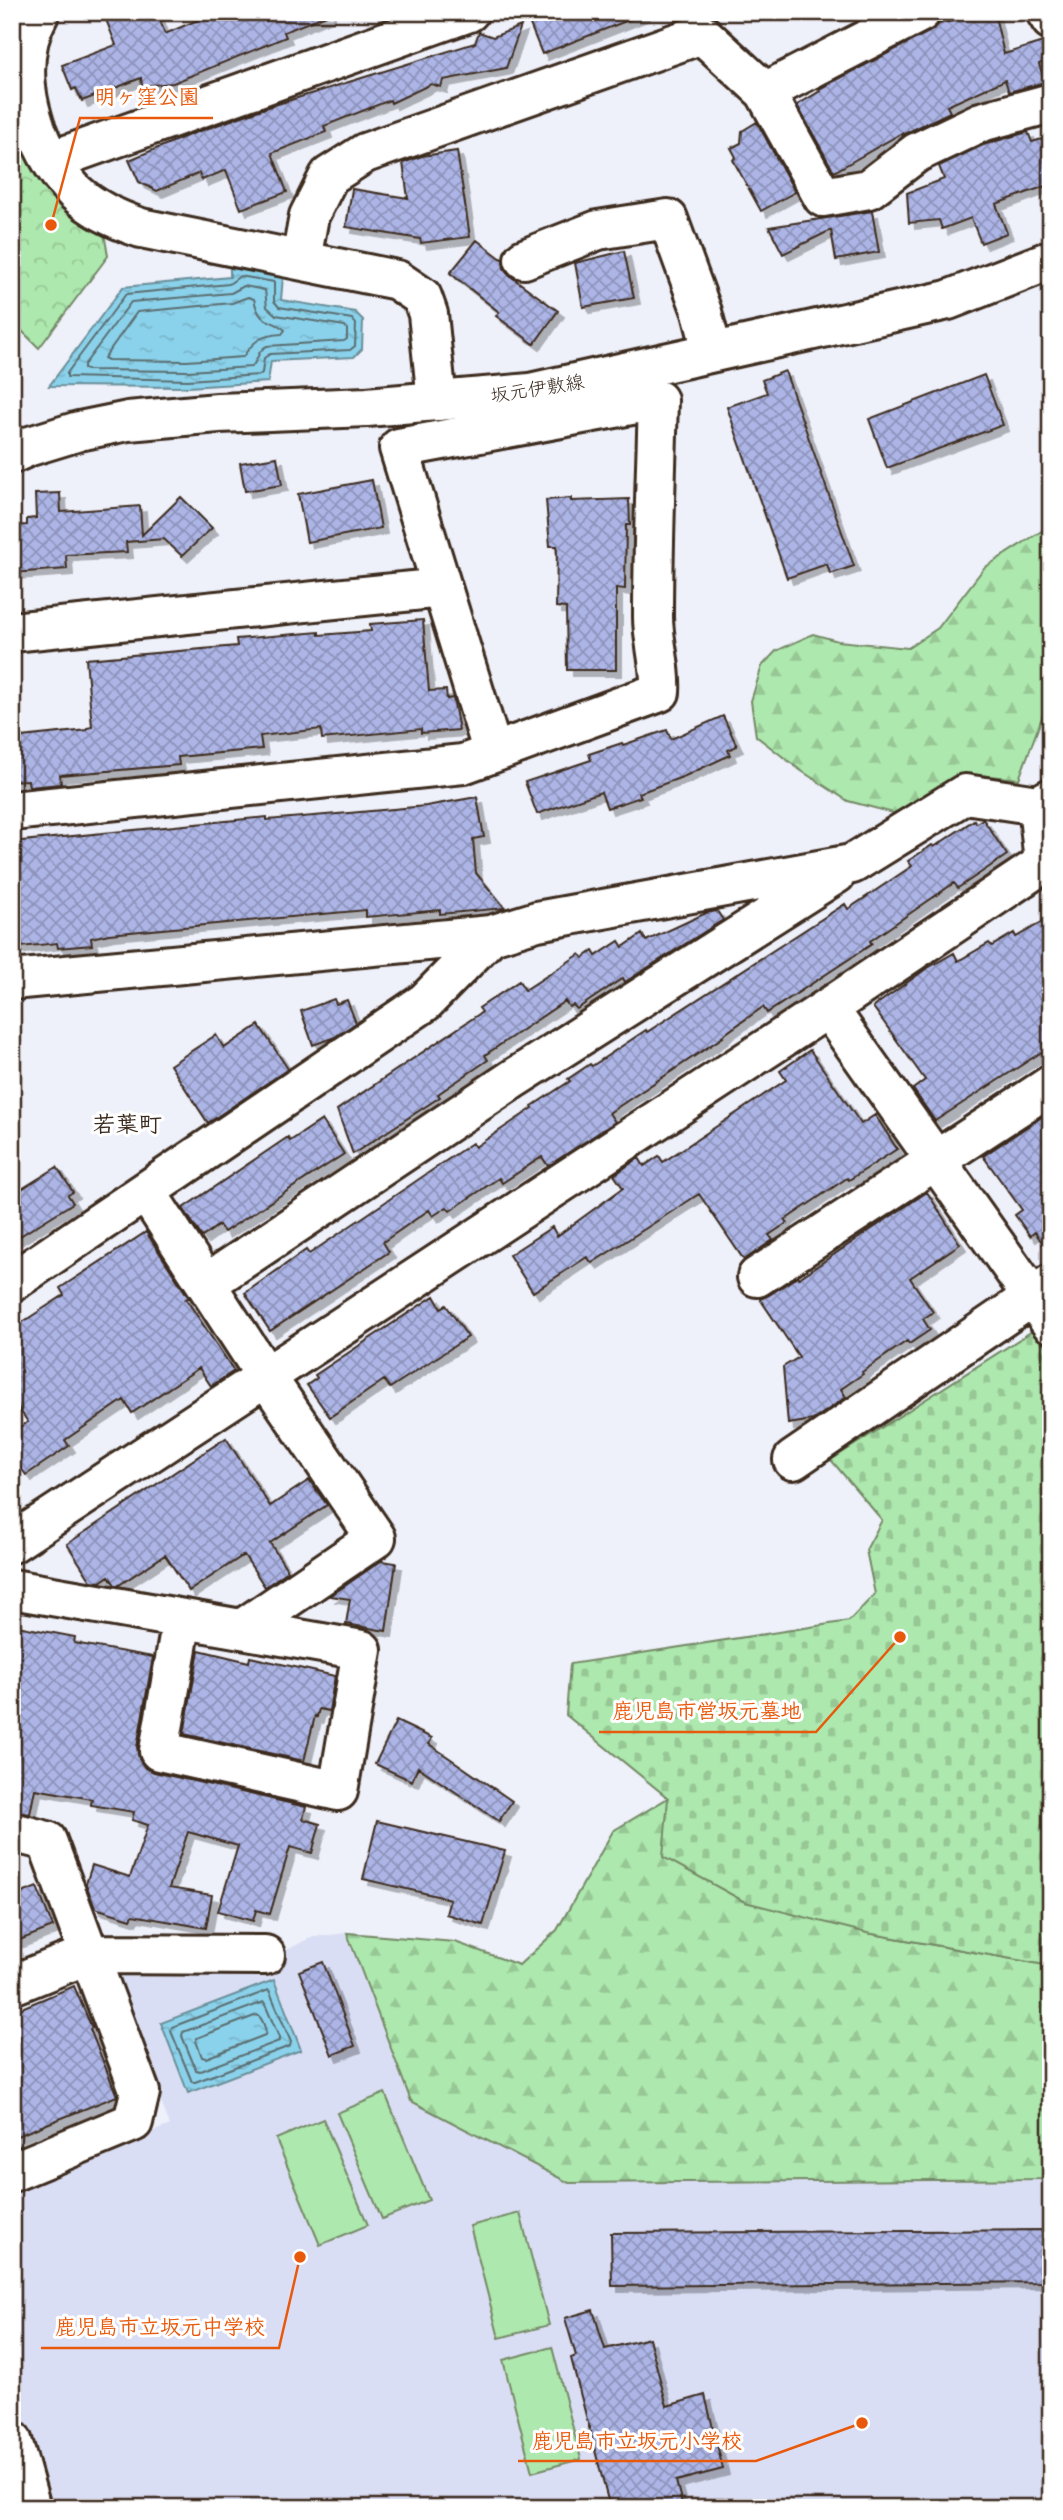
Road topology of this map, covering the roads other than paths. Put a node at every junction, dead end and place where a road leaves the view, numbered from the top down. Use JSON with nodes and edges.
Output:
{"nodes":[{"id":1,"x":40,"y":12,"type":"edge"},
{"id":2,"x":469,"y":12,"type":"edge"},
{"id":3,"x":921,"y":12,"type":"edge"},
{"id":4,"x":1045,"y":12,"type":"edge"},
{"id":5,"x":1051,"y":20,"type":"edge"},
{"id":6,"x":697,"y":23,"type":"edge"},
{"id":7,"x":765,"y":92,"type":"junction"},
{"id":8,"x":1051,"y":103,"type":"edge"},
{"id":9,"x":53,"y":160,"type":"junction"},
{"id":10,"x":524,"y":259,"type":"dead end"},
{"id":11,"x":301,"y":260,"type":"junction"},
{"id":12,"x":1051,"y":260,"type":"edge"},
{"id":13,"x":712,"y":351,"type":"junction"},
{"id":14,"x":437,"y":401,"type":"junction"},
{"id":15,"x":532,"y":409,"type":"junction"},
{"id":16,"x":12,"y":454,"type":"edge"},
{"id":17,"x":442,"y":588,"type":"junction"},
{"id":18,"x":12,"y":632,"type":"edge"},
{"id":19,"x":493,"y":753,"type":"junction"},
{"id":20,"x":1044,"y":802,"type":"edge"},
{"id":21,"x":12,"y":811,"type":"edge"},
{"id":22,"x":852,"y":864,"type":"junction"},
{"id":23,"x":491,"y":935,"type":"junction"},
{"id":24,"x":12,"y":980,"type":"edge"},
{"id":25,"x":828,"y":1008,"type":"junction"},
{"id":26,"x":1051,"y":1085,"type":"edge"},
{"id":27,"x":934,"y":1161,"type":"junction"},
{"id":28,"x":147,"y":1193,"type":"junction"},
{"id":29,"x":757,"y":1277,"type":"dead end"},
{"id":30,"x":12,"y":1282,"type":"edge"},
{"id":31,"x":206,"y":1283,"type":"junction"},
{"id":32,"x":1044,"y":1301,"type":"edge"},
{"id":33,"x":265,"y":1375,"type":"junction"},
{"id":34,"x":793,"y":1460,"type":"dead end"},
{"id":35,"x":12,"y":1543,"type":"edge"},
{"id":36,"x":12,"y":1589,"type":"edge"},
{"id":37,"x":182,"y":1619,"type":"junction"},
{"id":38,"x":242,"y":1629,"type":"junction"},
{"id":39,"x":12,"y":1832,"type":"edge"},
{"id":40,"x":89,"y":1954,"type":"junction"},
{"id":41,"x":265,"y":1955,"type":"dead end"},
{"id":42,"x":12,"y":1985,"type":"edge"},
{"id":43,"x":12,"y":2172,"type":"edge"},
{"id":44,"x":12,"y":2440,"type":"edge"},
{"id":45,"x":31,"y":2508,"type":"edge"}],
"edges":[{"from":1,"to":9,"type":"street"},
{"from":2,"to":9,"type":"street"},
{"from":3,"to":7,"type":"street"},
{"from":4,"to":5,"type":"street"},
{"from":6,"to":7,"type":"street"},
{"from":6,"to":11,"type":"street"},
{"from":7,"to":8,"type":"street"},
{"from":9,"to":11,"type":"street"},
{"from":10,"to":13,"type":"street"},
{"from":11,"to":14,"type":"street"},
{"from":12,"to":13,"type":"street","name":"坂元伊敷線"},
{"from":13,"to":15,"type":"street","name":"坂元伊敷線"},
{"from":14,"to":15,"type":"street","name":"坂元伊敷線"},
{"from":14,"to":16,"type":"street","name":"坂元伊敷線"},
{"from":15,"to":17,"type":"street"},
{"from":15,"to":19,"type":"street"},
{"from":17,"to":18,"type":"street"},
{"from":17,"to":19,"type":"street"},
{"from":19,"to":21,"type":"street"},
{"from":20,"to":22,"type":"street"},
{"from":20,"to":25,"type":"street"},
{"from":22,"to":23,"type":"street"},
{"from":22,"to":31,"type":"street"},
{"from":23,"to":24,"type":"street"},
{"from":23,"to":28,"type":"street"},
{"from":25,"to":27,"type":"street"},
{"from":25,"to":33,"type":"street"},
{"from":26,"to":27,"type":"street"},
{"from":27,"to":29,"type":"street"},
{"from":27,"to":32,"type":"street"},
{"from":28,"to":30,"type":"street"},
{"from":28,"to":31,"type":"street"},
{"from":31,"to":33,"type":"street"},
{"from":32,"to":34,"type":"street"},
{"from":33,"to":35,"type":"street"},
{"from":33,"to":38,"type":"street"},
{"from":36,"to":37,"type":"street"},
{"from":37,"to":38,"type":"street"},
{"from":37,"to":38,"type":"street"},
{"from":39,"to":40,"type":"street"},
{"from":40,"to":41,"type":"street"},
{"from":40,"to":42,"type":"street"},
{"from":40,"to":43,"type":"street"},
{"from":44,"to":45,"type":"street"}]}
